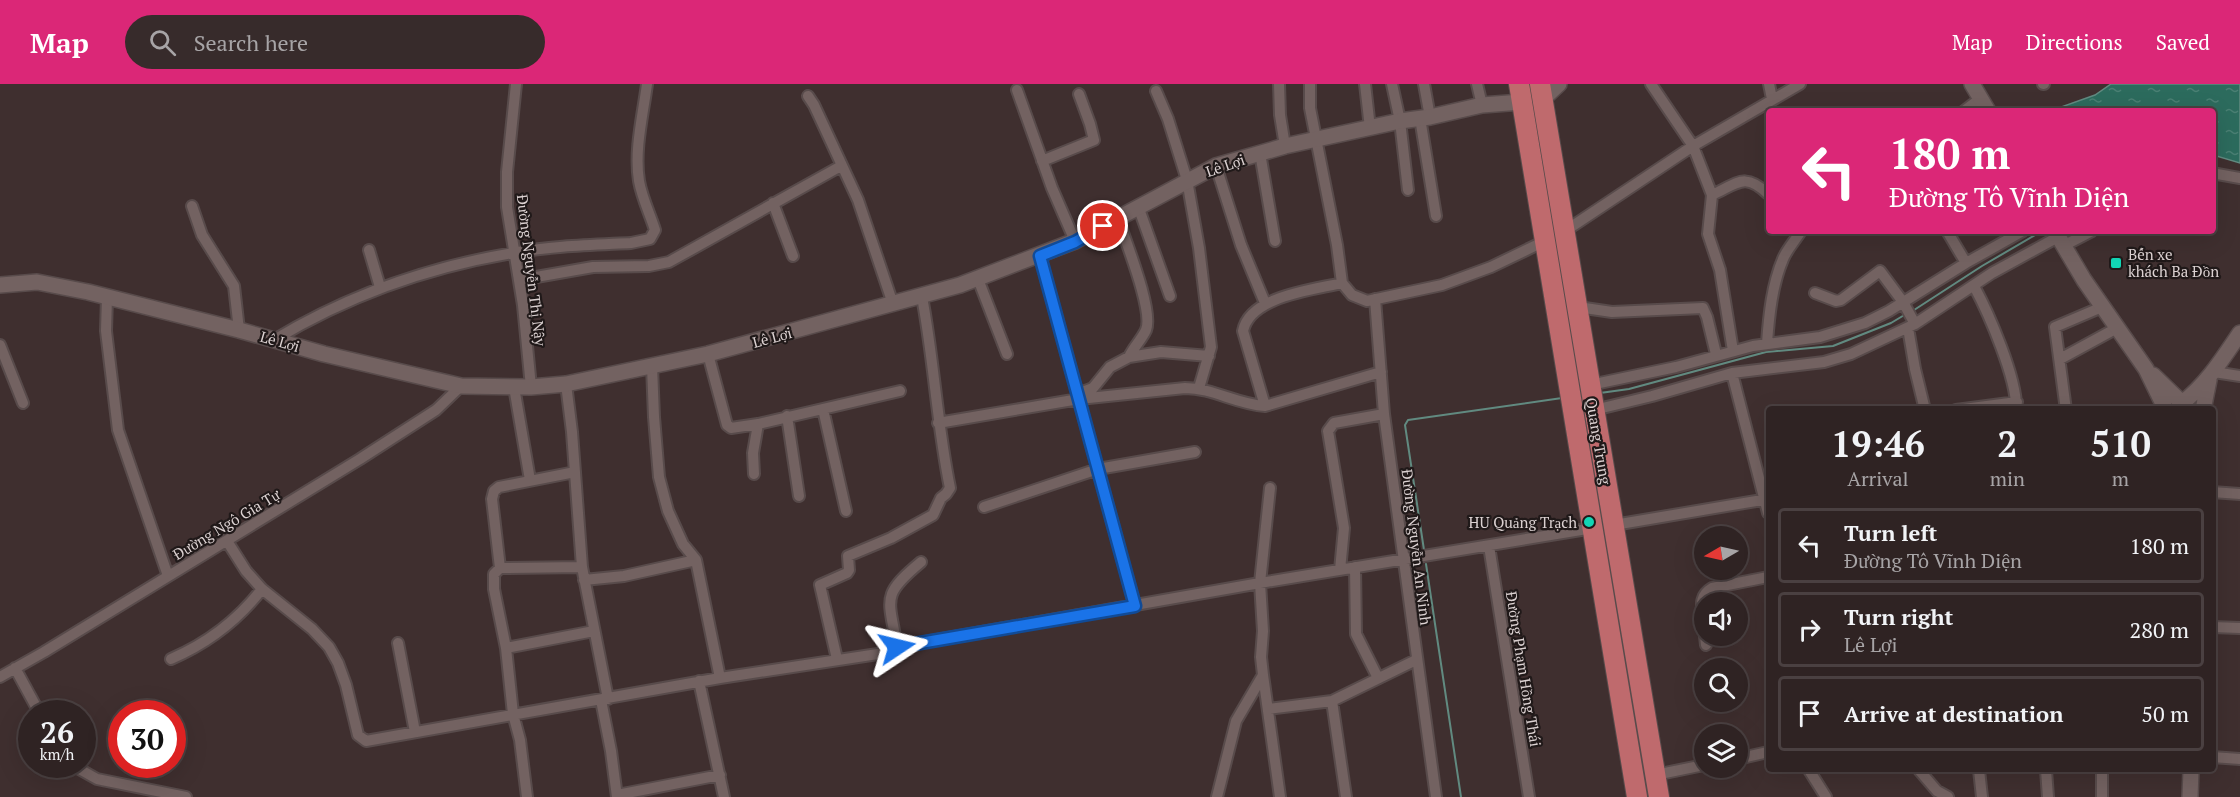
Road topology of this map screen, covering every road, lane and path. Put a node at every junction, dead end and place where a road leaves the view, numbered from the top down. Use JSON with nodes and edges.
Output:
{"nodes":[{"id":1,"x":516,"y":84,"type":"edge"},
{"id":2,"x":647,"y":84,"type":"edge"},
{"id":3,"x":1279,"y":84,"type":"edge"},
{"id":4,"x":1310,"y":84,"type":"edge"},
{"id":5,"x":1365,"y":84,"type":"edge"},
{"id":6,"x":1392,"y":84,"type":"edge"},
{"id":7,"x":1424,"y":84,"type":"edge"},
{"id":8,"x":1477,"y":84,"type":"edge"},
{"id":9,"x":1559,"y":84,"type":"edge"},
{"id":10,"x":1652,"y":84,"type":"edge"},
{"id":11,"x":1768,"y":84,"type":"edge"},
{"id":12,"x":1800,"y":84,"type":"edge"},
{"id":13,"x":1972,"y":84,"type":"edge"},
{"id":14,"x":1017,"y":90,"type":"dead end"},
{"id":15,"x":1156,"y":91,"type":"dead end"},
{"id":16,"x":1542,"y":91,"type":"edge"},
{"id":17,"x":1521,"y":93,"type":"edge"},
{"id":18,"x":1079,"y":94,"type":"dead end"},
{"id":19,"x":808,"y":96,"type":"dead end"},
{"id":20,"x":1772,"y":99,"type":"junction"},
{"id":21,"x":1482,"y":105,"type":"junction"},
{"id":22,"x":1986,"y":108,"type":"edge"},
{"id":23,"x":1425,"y":118,"type":"junction"},
{"id":24,"x":1400,"y":121,"type":"junction"},
{"id":25,"x":1370,"y":128,"type":"junction"},
{"id":26,"x":1315,"y":139,"type":"junction"},
{"id":27,"x":1285,"y":146,"type":"junction"},
{"id":28,"x":1694,"y":146,"type":"junction"},
{"id":29,"x":1260,"y":153,"type":"junction"},
{"id":30,"x":1042,"y":161,"type":"junction"},
{"id":31,"x":841,"y":166,"type":"junction"},
{"id":32,"x":1216,"y":166,"type":"junction"},
{"id":33,"x":2216,"y":174,"type":"edge"},
{"id":34,"x":2240,"y":178,"type":"edge"},
{"id":35,"x":1187,"y":180,"type":"junction"},
{"id":36,"x":1408,"y":190,"type":"dead end"},
{"id":37,"x":1766,"y":192,"type":"edge"},
{"id":38,"x":1712,"y":195,"type":"junction"},
{"id":39,"x":773,"y":203,"type":"junction"},
{"id":40,"x":192,"y":206,"type":"dead end"},
{"id":41,"x":1138,"y":206,"type":"junction"},
{"id":42,"x":1436,"y":216,"type":"dead end"},
{"id":43,"x":1118,"y":218,"type":"junction"},
{"id":44,"x":1565,"y":231,"type":"junction"},
{"id":45,"x":1799,"y":234,"type":"edge"},
{"id":46,"x":1949,"y":234,"type":"edge"},
{"id":47,"x":2018,"y":234,"type":"edge"},
{"id":48,"x":2077,"y":234,"type":"edge"},
{"id":49,"x":2058,"y":238,"type":"edge"},
{"id":50,"x":1275,"y":241,"type":"dead end"},
{"id":51,"x":1545,"y":241,"type":"junction"},
{"id":52,"x":1075,"y":242,"type":"junction"},
{"id":53,"x":369,"y":250,"type":"dead end"},
{"id":54,"x":514,"y":252,"type":"junction"},
{"id":55,"x":793,"y":256,"type":"dead end"},
{"id":56,"x":1040,"y":256,"type":"junction"},
{"id":57,"x":1966,"y":263,"type":"junction"},
{"id":58,"x":978,"y":279,"type":"junction"},
{"id":59,"x":519,"y":280,"type":"junction"},
{"id":60,"x":1342,"y":283,"type":"junction"},
{"id":61,"x":0,"y":285,"type":"edge"},
{"id":62,"x":1974,"y":286,"type":"junction"},
{"id":63,"x":380,"y":287,"type":"junction"},
{"id":64,"x":1815,"y":293,"type":"dead end"},
{"id":65,"x":1170,"y":296,"type":"dead end"},
{"id":66,"x":106,"y":297,"type":"junction"},
{"id":67,"x":922,"y":297,"type":"junction"},
{"id":68,"x":1375,"y":299,"type":"junction"},
{"id":69,"x":1266,"y":303,"type":"junction"},
{"id":70,"x":893,"y":304,"type":"junction"},
{"id":71,"x":1578,"y":307,"type":"junction"},
{"id":72,"x":2102,"y":307,"type":"junction"},
{"id":73,"x":1557,"y":310,"type":"junction"},
{"id":74,"x":1909,"y":316,"type":"junction"},
{"id":75,"x":2117,"y":328,"type":"junction"},
{"id":76,"x":239,"y":330,"type":"junction"},
{"id":77,"x":2240,"y":333,"type":"edge"},
{"id":78,"x":274,"y":340,"type":"junction"},
{"id":79,"x":1767,"y":343,"type":"junction"},
{"id":80,"x":0,"y":345,"type":"edge"},
{"id":81,"x":1733,"y":351,"type":"junction"},
{"id":82,"x":708,"y":354,"type":"junction"},
{"id":83,"x":1007,"y":354,"type":"dead end"},
{"id":84,"x":1716,"y":354,"type":"junction"},
{"id":85,"x":1209,"y":356,"type":"junction"},
{"id":86,"x":1128,"y":357,"type":"junction"},
{"id":87,"x":2060,"y":359,"type":"junction"},
{"id":88,"x":652,"y":366,"type":"junction"},
{"id":89,"x":1587,"y":366,"type":"junction"},
{"id":90,"x":1566,"y":369,"type":"junction"},
{"id":91,"x":2146,"y":369,"type":"junction"},
{"id":92,"x":1381,"y":372,"type":"junction"},
{"id":93,"x":1732,"y":373,"type":"junction"},
{"id":94,"x":2212,"y":375,"type":"junction"},
{"id":95,"x":2240,"y":376,"type":"edge"},
{"id":96,"x":566,"y":384,"type":"junction"},
{"id":97,"x":461,"y":386,"type":"junction"},
{"id":98,"x":1590,"y":386,"type":"junction"},
{"id":99,"x":514,"y":387,"type":"junction"},
{"id":100,"x":531,"y":387,"type":"junction"},
{"id":101,"x":1199,"y":388,"type":"junction"},
{"id":102,"x":900,"y":391,"type":"dead end"},
{"id":103,"x":1078,"y":396,"type":"junction"},
{"id":104,"x":23,"y":404,"type":"dead end"},
{"id":105,"x":1265,"y":406,"type":"junction"},
{"id":106,"x":1924,"y":406,"type":"edge"},
{"id":107,"x":2017,"y":406,"type":"edge"},
{"id":108,"x":2066,"y":406,"type":"edge"},
{"id":109,"x":2164,"y":406,"type":"edge"},
{"id":110,"x":2178,"y":406,"type":"edge"},
{"id":111,"x":2196,"y":406,"type":"edge"},
{"id":112,"x":2202,"y":406,"type":"edge"},
{"id":113,"x":823,"y":409,"type":"junction"},
{"id":114,"x":1384,"y":414,"type":"junction"},
{"id":115,"x":1594,"y":414,"type":"junction"},
{"id":116,"x":787,"y":416,"type":"junction"},
{"id":117,"x":1574,"y":421,"type":"junction"},
{"id":118,"x":938,"y":423,"type":"junction"},
{"id":119,"x":758,"y":424,"type":"junction"},
{"id":120,"x":1195,"y":452,"type":"dead end"},
{"id":121,"x":1098,"y":469,"type":"junction"},
{"id":122,"x":575,"y":472,"type":"junction"},
{"id":123,"x":754,"y":474,"type":"dead end"},
{"id":124,"x":530,"y":480,"type":"junction"},
{"id":125,"x":1270,"y":488,"type":"dead end"},
{"id":126,"x":2216,"y":492,"type":"edge"},
{"id":127,"x":2240,"y":494,"type":"edge"},
{"id":128,"x":799,"y":496,"type":"dead end"},
{"id":129,"x":1766,"y":496,"type":"edge"},
{"id":130,"x":1766,"y":500,"type":"edge"},
{"id":131,"x":984,"y":507,"type":"dead end"},
{"id":132,"x":846,"y":511,"type":"dead end"},
{"id":133,"x":1614,"y":525,"type":"junction"},
{"id":134,"x":1593,"y":528,"type":"junction"},
{"id":135,"x":227,"y":541,"type":"junction"},
{"id":136,"x":1489,"y":546,"type":"junction"},
{"id":137,"x":696,"y":560,"type":"junction"},
{"id":138,"x":1404,"y":560,"type":"junction"},
{"id":139,"x":921,"y":562,"type":"dead end"},
{"id":140,"x":582,"y":567,"type":"junction"},
{"id":141,"x":1355,"y":567,"type":"junction"},
{"id":142,"x":500,"y":568,"type":"junction"},
{"id":143,"x":1340,"y":570,"type":"junction"},
{"id":144,"x":168,"y":576,"type":"junction"},
{"id":145,"x":1766,"y":577,"type":"edge"},
{"id":146,"x":584,"y":580,"type":"junction"},
{"id":147,"x":1260,"y":583,"type":"junction"},
{"id":148,"x":262,"y":590,"type":"junction"},
{"id":149,"x":1704,"y":592,"type":"edge"},
{"id":150,"x":1135,"y":606,"type":"junction"},
{"id":151,"x":2216,"y":627,"type":"edge"},
{"id":152,"x":2240,"y":628,"type":"edge"},
{"id":153,"x":594,"y":631,"type":"junction"},
{"id":154,"x":398,"y":643,"type":"dead end"},
{"id":155,"x":897,"y":647,"type":"junction"},
{"id":156,"x":506,"y":648,"type":"junction"},
{"id":157,"x":837,"y":658,"type":"junction"},
{"id":158,"x":171,"y":659,"type":"dead end"},
{"id":159,"x":1416,"y":660,"type":"junction"},
{"id":160,"x":15,"y":668,"type":"junction"},
{"id":161,"x":1263,"y":675,"type":"junction"},
{"id":162,"x":0,"y":677,"type":"edge"},
{"id":163,"x":720,"y":678,"type":"junction"},
{"id":164,"x":1378,"y":678,"type":"junction"},
{"id":165,"x":699,"y":681,"type":"junction"},
{"id":166,"x":605,"y":699,"type":"junction"},
{"id":167,"x":32,"y":700,"type":"edge"},
{"id":168,"x":1332,"y":701,"type":"junction"},
{"id":169,"x":1268,"y":709,"type":"junction"},
{"id":170,"x":513,"y":714,"type":"junction"},
{"id":171,"x":415,"y":732,"type":"junction"},
{"id":172,"x":1766,"y":752,"type":"edge"},
{"id":173,"x":1748,"y":757,"type":"edge"},
{"id":174,"x":2216,"y":757,"type":"edge"},
{"id":175,"x":2240,"y":759,"type":"edge"},
{"id":176,"x":1694,"y":767,"type":"edge"},
{"id":177,"x":1810,"y":772,"type":"edge"},
{"id":178,"x":1920,"y":772,"type":"edge"},
{"id":179,"x":1979,"y":772,"type":"edge"},
{"id":180,"x":2046,"y":772,"type":"edge"},
{"id":181,"x":2102,"y":772,"type":"edge"},
{"id":182,"x":2191,"y":772,"type":"edge"},
{"id":183,"x":720,"y":775,"type":"junction"},
{"id":184,"x":1655,"y":775,"type":"junction"},
{"id":185,"x":96,"y":777,"type":"edge"},
{"id":186,"x":1633,"y":795,"type":"edge"},
{"id":187,"x":186,"y":796,"type":"edge"},
{"id":188,"x":617,"y":796,"type":"edge"},
{"id":189,"x":527,"y":797,"type":"edge"},
{"id":190,"x":724,"y":797,"type":"edge"},
{"id":191,"x":1217,"y":797,"type":"edge"},
{"id":192,"x":1280,"y":797,"type":"edge"},
{"id":193,"x":1346,"y":797,"type":"edge"},
{"id":194,"x":1436,"y":797,"type":"edge"},
{"id":195,"x":1529,"y":797,"type":"edge"},
{"id":196,"x":1659,"y":797,"type":"edge"},
{"id":197,"x":1826,"y":797,"type":"edge"},
{"id":198,"x":1948,"y":797,"type":"edge"},
{"id":199,"x":1982,"y":797,"type":"edge"},
{"id":200,"x":2048,"y":797,"type":"edge"},
{"id":201,"x":2102,"y":797,"type":"edge"},
{"id":202,"x":2190,"y":797,"type":"edge"}],
"edges":[{"from":1,"to":54,"type":"street","name":"Đường Nguyễn Thị Nậy"},
{"from":2,"to":54,"type":"street"},
{"from":3,"to":27,"type":"street"},
{"from":4,"to":26,"type":"street"},
{"from":5,"to":25,"type":"street"},
{"from":6,"to":24,"type":"street"},
{"from":7,"to":23,"type":"street"},
{"from":8,"to":21,"type":"street"},
{"from":9,"to":16,"type":"street"},
{"from":10,"to":28,"type":"street"},
{"from":11,"to":20,"type":"street"},
{"from":12,"to":20,"type":"street"},
{"from":13,"to":22,"type":"street"},
{"from":14,"to":30,"type":"street"},
{"from":15,"to":35,"type":"street"},
{"from":16,"to":17,"type":"highway"},
{"from":16,"to":44,"type":"highway","name":"Quang Trung"},
{"from":17,"to":21,"type":"street","name":"Lê Lợi"},
{"from":17,"to":51,"type":"highway","name":"Quang Trung"},
{"from":18,"to":30,"type":"street"},
{"from":19,"to":31,"type":"street"},
{"from":20,"to":28,"type":"street"},
{"from":21,"to":23,"type":"street","name":"Lê Lợi"},
{"from":23,"to":24,"type":"street","name":"Lê Lợi"},
{"from":23,"to":42,"type":"street"},
{"from":24,"to":25,"type":"street","name":"Lê Lợi"},
{"from":24,"to":36,"type":"street"},
{"from":25,"to":26,"type":"street","name":"Lê Lợi"},
{"from":26,"to":27,"type":"street","name":"Lê Lợi"},
{"from":26,"to":60,"type":"street"},
{"from":27,"to":29,"type":"street","name":"Lê Lợi"},
{"from":28,"to":38,"type":"street"},
{"from":28,"to":44,"type":"street"},
{"from":29,"to":32,"type":"street","name":"Lê Lợi"},
{"from":29,"to":50,"type":"street"},
{"from":30,"to":52,"type":"street"},
{"from":31,"to":39,"type":"street"},
{"from":31,"to":70,"type":"street"},
{"from":32,"to":35,"type":"street","name":"Lê Lợi"},
{"from":32,"to":69,"type":"street"},
{"from":33,"to":34,"type":"street"},
{"from":35,"to":41,"type":"street","name":"Lê Lợi"},
{"from":35,"to":85,"type":"street"},
{"from":37,"to":38,"type":"street"},
{"from":38,"to":81,"type":"street"},
{"from":39,"to":55,"type":"street"},
{"from":39,"to":59,"type":"street"},
{"from":40,"to":76,"type":"street"},
{"from":41,"to":43,"type":"street","name":"Lê Lợi"},
{"from":41,"to":65,"type":"street"},
{"from":43,"to":52,"type":"street","name":"Lê Lợi"},
{"from":43,"to":86,"type":"street"},
{"from":44,"to":71,"type":"highway","name":"Quang Trung"},
{"from":45,"to":79,"type":"street"},
{"from":46,"to":57,"type":"street"},
{"from":47,"to":57,"type":"street"},
{"from":48,"to":49,"type":"street"},
{"from":49,"to":62,"type":"street"},
{"from":49,"to":72,"type":"street"},
{"from":51,"to":68,"type":"street"},
{"from":51,"to":73,"type":"highway","name":"Quang Trung"},
{"from":52,"to":56,"type":"street","name":"Lê Lợi"},
{"from":53,"to":63,"type":"street"},
{"from":54,"to":59,"type":"street","name":"Đường Nguyễn Thị Nậy"},
{"from":54,"to":63,"type":"street"},
{"from":56,"to":58,"type":"street","name":"Lê Lợi"},
{"from":56,"to":103,"type":"street"},
{"from":57,"to":74,"type":"street"},
{"from":58,"to":67,"type":"street","name":"Lê Lợi"},
{"from":58,"to":83,"type":"street"},
{"from":59,"to":100,"type":"street","name":"Đường Nguyễn Thị Nậy"},
{"from":60,"to":68,"type":"street"},
{"from":60,"to":69,"type":"street"},
{"from":61,"to":66,"type":"street","name":"Lê Lợi"},
{"from":62,"to":74,"type":"street"},
{"from":62,"to":107,"type":"street"},
{"from":63,"to":78,"type":"street"},
{"from":64,"to":74,"type":"street"},
{"from":66,"to":76,"type":"street","name":"Lê Lợi"},
{"from":66,"to":144,"type":"street"},
{"from":67,"to":70,"type":"street","name":"Lê Lợi"},
{"from":67,"to":118,"type":"street"},
{"from":68,"to":92,"type":"street","name":"Đường Nguyễn An Ninh"},
{"from":69,"to":105,"type":"street"},
{"from":70,"to":82,"type":"street","name":"Lê Lợi"},
{"from":71,"to":73,"type":"highway"},
{"from":71,"to":84,"type":"street"},
{"from":71,"to":89,"type":"highway","name":"Quang Trung"},
{"from":72,"to":75,"type":"street"},
{"from":72,"to":87,"type":"street"},
{"from":73,"to":90,"type":"highway","name":"Quang Trung"},
{"from":74,"to":79,"type":"street"},
{"from":74,"to":93,"type":"street"},
{"from":74,"to":106,"type":"street"},
{"from":75,"to":87,"type":"street"},
{"from":75,"to":91,"type":"street"},
{"from":76,"to":78,"type":"street","name":"Lê Lợi"},
{"from":77,"to":94,"type":"street"},
{"from":78,"to":97,"type":"street","name":"Lê Lợi"},
{"from":79,"to":81,"type":"street"},
{"from":80,"to":104,"type":"street"},
{"from":81,"to":84,"type":"street"},
{"from":82,"to":88,"type":"street","name":"Lê Lợi"},
{"from":82,"to":119,"type":"street"},
{"from":84,"to":98,"type":"street"},
{"from":85,"to":86,"type":"street"},
{"from":85,"to":101,"type":"street"},
{"from":86,"to":103,"type":"street"},
{"from":87,"to":108,"type":"street"},
{"from":88,"to":96,"type":"street","name":"Lê Lợi"},
{"from":88,"to":137,"type":"street"},
{"from":89,"to":90,"type":"highway"},
{"from":89,"to":98,"type":"highway","name":"Quang Trung"},
{"from":90,"to":117,"type":"highway","name":"Quang Trung"},
{"from":91,"to":109,"type":"street"},
{"from":91,"to":110,"type":"street"},
{"from":92,"to":105,"type":"street"},
{"from":92,"to":114,"type":"street","name":"Đường Nguyễn An Ninh"},
{"from":93,"to":115,"type":"street"},
{"from":93,"to":129,"type":"street"},
{"from":94,"to":95,"type":"street"},
{"from":94,"to":110,"type":"street"},
{"from":94,"to":112,"type":"street"},
{"from":96,"to":100,"type":"street","name":"Lê Lợi"},
{"from":96,"to":122,"type":"street"},
{"from":97,"to":99,"type":"street","name":"Lê Lợi"},
{"from":97,"to":135,"type":"street","name":"Đường Ngô Gia Tự"},
{"from":98,"to":115,"type":"highway","name":"Quang Trung"},
{"from":99,"to":100,"type":"street","name":"Lê Lợi"},
{"from":99,"to":124,"type":"street"},
{"from":101,"to":103,"type":"street"},
{"from":101,"to":105,"type":"street"},
{"from":102,"to":113,"type":"street"},
{"from":103,"to":118,"type":"street"},
{"from":103,"to":121,"type":"street"},
{"from":110,"to":111,"type":"street"},
{"from":113,"to":116,"type":"street"},
{"from":113,"to":132,"type":"street"},
{"from":114,"to":138,"type":"street","name":"Đường Nguyễn An Ninh"},
{"from":114,"to":143,"type":"street"},
{"from":115,"to":117,"type":"highway"},
{"from":115,"to":133,"type":"highway","name":"Quang Trung"},
{"from":116,"to":119,"type":"street"},
{"from":116,"to":128,"type":"street"},
{"from":117,"to":134,"type":"highway","name":"Quang Trung"},
{"from":118,"to":157,"type":"street"},
{"from":119,"to":123,"type":"street"},
{"from":120,"to":121,"type":"street"},
{"from":121,"to":131,"type":"street"},
{"from":121,"to":150,"type":"street"},
{"from":122,"to":124,"type":"street"},
{"from":122,"to":140,"type":"street"},
{"from":124,"to":142,"type":"street"},
{"from":125,"to":147,"type":"street"},
{"from":126,"to":127,"type":"street"},
{"from":130,"to":133,"type":"street"},
{"from":133,"to":134,"type":"highway"},
{"from":133,"to":184,"type":"highway","name":"Quang Trung"},
{"from":134,"to":136,"type":"street"},
{"from":134,"to":186,"type":"highway","name":"Quang Trung"},
{"from":135,"to":144,"type":"street","name":"Đường Ngô Gia Tự"},
{"from":135,"to":148,"type":"street"},
{"from":136,"to":138,"type":"street"},
{"from":136,"to":195,"type":"street","name":"Đường Phạm Hồng Thái"},
{"from":137,"to":146,"type":"street"},
{"from":137,"to":163,"type":"street"},
{"from":138,"to":141,"type":"street"},
{"from":138,"to":159,"type":"street","name":"Đường Nguyễn An Ninh"},
{"from":139,"to":155,"type":"street"},
{"from":140,"to":142,"type":"street"},
{"from":140,"to":146,"type":"street"},
{"from":141,"to":143,"type":"street"},
{"from":141,"to":164,"type":"street"},
{"from":142,"to":156,"type":"street"},
{"from":143,"to":147,"type":"street"},
{"from":144,"to":160,"type":"street","name":"Đường Ngô Gia Tự"},
{"from":145,"to":149,"type":"street"},
{"from":146,"to":153,"type":"street"},
{"from":147,"to":150,"type":"street"},
{"from":147,"to":161,"type":"street"},
{"from":148,"to":158,"type":"street"},
{"from":148,"to":171,"type":"street"},
{"from":150,"to":155,"type":"street"},
{"from":151,"to":152,"type":"street"},
{"from":153,"to":156,"type":"street"},
{"from":153,"to":166,"type":"street"},
{"from":154,"to":171,"type":"street"},
{"from":155,"to":157,"type":"street"},
{"from":156,"to":170,"type":"street"},
{"from":157,"to":163,"type":"street"},
{"from":159,"to":164,"type":"street"},
{"from":159,"to":194,"type":"street","name":"Đường Nguyễn An Ninh"},
{"from":160,"to":162,"type":"street","name":"Đường Ngô Gia Tự"},
{"from":160,"to":167,"type":"street"},
{"from":161,"to":169,"type":"street"},
{"from":161,"to":191,"type":"street"},
{"from":163,"to":165,"type":"street"},
{"from":164,"to":168,"type":"street"},
{"from":165,"to":166,"type":"street"},
{"from":165,"to":183,"type":"street"},
{"from":166,"to":170,"type":"street"},
{"from":166,"to":188,"type":"street"},
{"from":168,"to":169,"type":"street"},
{"from":168,"to":193,"type":"street"},
{"from":169,"to":192,"type":"street"},
{"from":170,"to":171,"type":"street"},
{"from":170,"to":189,"type":"street"},
{"from":172,"to":173,"type":"street"},
{"from":174,"to":175,"type":"street"},
{"from":176,"to":184,"type":"street"},
{"from":177,"to":197,"type":"street"},
{"from":178,"to":198,"type":"street"},
{"from":179,"to":199,"type":"street"},
{"from":180,"to":200,"type":"street"},
{"from":181,"to":201,"type":"street"},
{"from":182,"to":202,"type":"street"},
{"from":183,"to":188,"type":"street"},
{"from":183,"to":190,"type":"street"},
{"from":184,"to":196,"type":"highway","name":"Quang Trung"},
{"from":185,"to":187,"type":"street"}]}
